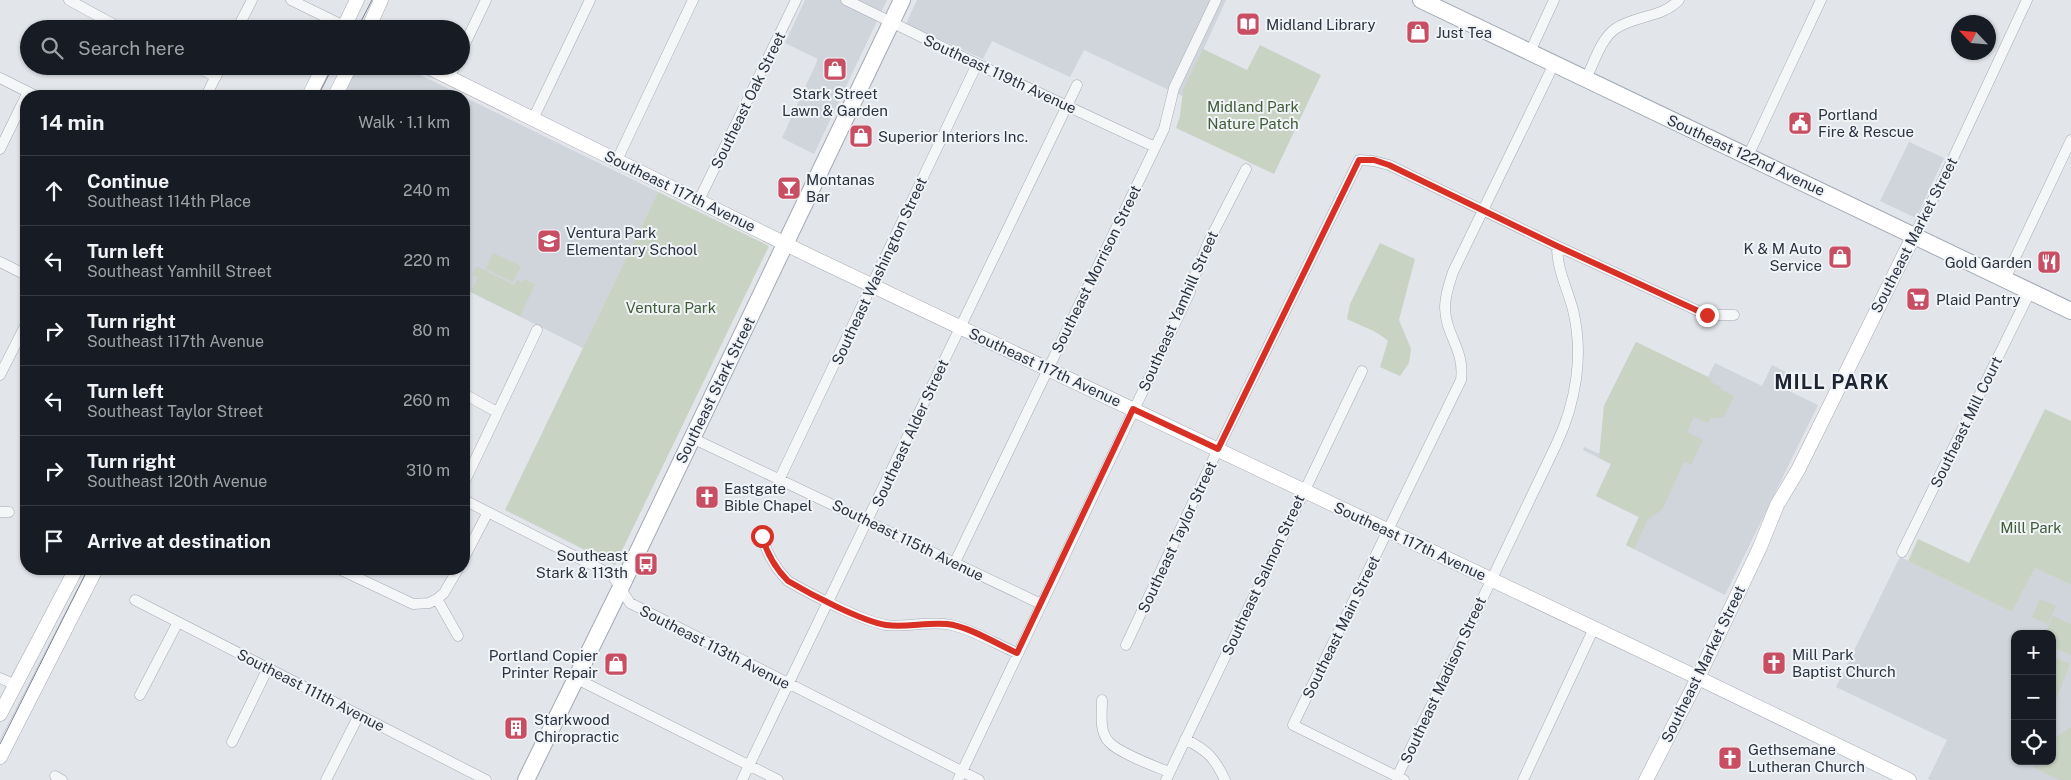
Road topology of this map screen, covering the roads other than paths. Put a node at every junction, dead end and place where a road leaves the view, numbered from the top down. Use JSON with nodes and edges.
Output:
{"nodes":[{"id":1,"x":70,"y":0,"type":"edge"},
{"id":2,"x":252,"y":0,"type":"edge"},
{"id":3,"x":291,"y":0,"type":"edge"},
{"id":4,"x":357,"y":0,"type":"edge"},
{"id":5,"x":381,"y":0,"type":"edge"},
{"id":6,"x":486,"y":0,"type":"edge"},
{"id":7,"x":590,"y":0,"type":"edge"},
{"id":8,"x":693,"y":0,"type":"edge"},
{"id":9,"x":796,"y":0,"type":"edge"},
{"id":10,"x":846,"y":0,"type":"edge"},
{"id":11,"x":902,"y":0,"type":"edge"},
{"id":12,"x":1216,"y":0,"type":"edge"},
{"id":13,"x":1421,"y":0,"type":"edge"},
{"id":14,"x":1554,"y":0,"type":"edge"},
{"id":15,"x":1679,"y":0,"type":"edge"},
{"id":16,"x":1821,"y":0,"type":"edge"},
{"id":17,"x":2027,"y":0,"type":"edge"},
{"id":18,"x":106,"y":20,"type":"edge"},
{"id":19,"x":242,"y":20,"type":"edge"},
{"id":20,"x":330,"y":20,"type":"edge"},
{"id":21,"x":348,"y":20,"type":"edge"},
{"id":22,"x":372,"y":20,"type":"edge"},
{"id":23,"x":891,"y":23,"type":"junction"},
{"id":24,"x":470,"y":33,"type":"edge"},
{"id":25,"x":1530,"y":52,"type":"junction"},
{"id":26,"x":977,"y":64,"type":"junction"},
{"id":27,"x":1554,"y":64,"type":"junction"},
{"id":28,"x":212,"y":75,"type":"edge"},
{"id":29,"x":320,"y":75,"type":"edge"},
{"id":30,"x":346,"y":75,"type":"edge"},
{"id":31,"x":457,"y":75,"type":"edge"},
{"id":32,"x":216,"y":77,"type":"joint"},
{"id":33,"x":0,"y":78,"type":"edge"},
{"id":34,"x":1586,"y":79,"type":"junction"},
{"id":35,"x":1077,"y":85,"type":"dead end"},
{"id":36,"x":24,"y":90,"type":"edge"},
{"id":37,"x":209,"y":90,"type":"edge"},
{"id":38,"x":312,"y":90,"type":"edge"},
{"id":39,"x":338,"y":90,"type":"edge"},
{"id":40,"x":1067,"y":105,"type":"junction"},
{"id":41,"x":20,"y":115,"type":"edge"},
{"id":42,"x":533,"y":119,"type":"junction"},
{"id":43,"x":2071,"y":140,"type":"edge"},
{"id":44,"x":1155,"y":147,"type":"junction"},
{"id":45,"x":0,"y":149,"type":"edge"},
{"id":46,"x":1748,"y":156,"type":"junction"},
{"id":47,"x":616,"y":160,"type":"junction"},
{"id":48,"x":1246,"y":169,"type":"dead end"},
{"id":49,"x":699,"y":200,"type":"junction"},
{"id":50,"x":1483,"y":210,"type":"junction"},
{"id":51,"x":1914,"y":235,"type":"junction"},
{"id":52,"x":785,"y":244,"type":"junction"},
{"id":53,"x":1557,"y":246,"type":"junction"},
{"id":54,"x":0,"y":262,"type":"edge"},
{"id":55,"x":20,"y":272,"type":"edge"},
{"id":56,"x":2006,"y":279,"type":"junction"},
{"id":57,"x":871,"y":285,"type":"junction"},
{"id":58,"x":2030,"y":292,"type":"junction"},
{"id":59,"x":2071,"y":311,"type":"edge"},
{"id":60,"x":1734,"y":315,"type":"dead end"},
{"id":61,"x":959,"y":327,"type":"junction"},
{"id":62,"x":537,"y":330,"type":"dead end"},
{"id":63,"x":20,"y":336,"type":"edge"},
{"id":64,"x":1047,"y":368,"type":"junction"},
{"id":65,"x":1362,"y":371,"type":"dead end"},
{"id":66,"x":0,"y":375,"type":"edge"},
{"id":67,"x":470,"y":397,"type":"edge"},
{"id":68,"x":1133,"y":409,"type":"junction"},
{"id":69,"x":497,"y":412,"type":"junction"},
{"id":70,"x":692,"y":438,"type":"junction"},
{"id":71,"x":1218,"y":449,"type":"junction"},
{"id":72,"x":470,"y":470,"type":"edge"},
{"id":73,"x":780,"y":478,"type":"junction"},
{"id":74,"x":1303,"y":490,"type":"junction"},
{"id":75,"x":470,"y":503,"type":"edge"},
{"id":76,"x":488,"y":512,"type":"junction"},
{"id":77,"x":868,"y":520,"type":"junction"},
{"id":78,"x":1388,"y":530,"type":"junction"},
{"id":79,"x":762,"y":536,"type":"dead end"},
{"id":80,"x":470,"y":546,"type":"edge"},
{"id":81,"x":1902,"y":552,"type":"dead end"},
{"id":82,"x":955,"y":562,"type":"junction"},
{"id":83,"x":73,"y":575,"type":"edge"},
{"id":84,"x":93,"y":575,"type":"edge"},
{"id":85,"x":352,"y":575,"type":"edge"},
{"id":86,"x":455,"y":575,"type":"edge"},
{"id":87,"x":1491,"y":579,"type":"junction"},
{"id":88,"x":620,"y":589,"type":"junction"},
{"id":89,"x":437,"y":599,"type":"junction"},
{"id":90,"x":135,"y":600,"type":"dead end"},
{"id":91,"x":828,"y":601,"type":"junction"},
{"id":92,"x":1041,"y":604,"type":"junction"},
{"id":93,"x":178,"y":622,"type":"junction"},
{"id":94,"x":1594,"y":628,"type":"junction"},
{"id":95,"x":458,"y":636,"type":"dead end"},
{"id":96,"x":1126,"y":645,"type":"dead end"},
{"id":97,"x":1017,"y":653,"type":"junction"},
{"id":98,"x":268,"y":668,"type":"junction"},
{"id":99,"x":0,"y":678,"type":"edge"},
{"id":100,"x":1698,"y":678,"type":"junction"},
{"id":101,"x":577,"y":679,"type":"junction"},
{"id":102,"x":789,"y":684,"type":"junction"},
{"id":103,"x":16,"y":686,"type":"junction"},
{"id":104,"x":140,"y":696,"type":"dead end"},
{"id":105,"x":1102,"y":700,"type":"dead end"},
{"id":106,"x":0,"y":714,"type":"edge"},
{"id":107,"x":359,"y":715,"type":"junction"},
{"id":108,"x":1186,"y":739,"type":"junction"},
{"id":109,"x":232,"y":742,"type":"dead end"},
{"id":110,"x":0,"y":757,"type":"edge"},
{"id":111,"x":750,"y":765,"type":"junction"},
{"id":112,"x":960,"y":776,"type":"edge"},
{"id":113,"x":1168,"y":776,"type":"edge"},
{"id":114,"x":1400,"y":778,"type":"edge"},
{"id":115,"x":326,"y":780,"type":"edge"},
{"id":116,"x":486,"y":780,"type":"edge"},
{"id":117,"x":526,"y":780,"type":"edge"},
{"id":118,"x":742,"y":780,"type":"edge"},
{"id":119,"x":778,"y":780,"type":"edge"},
{"id":120,"x":979,"y":780,"type":"edge"},
{"id":121,"x":1225,"y":780,"type":"edge"},
{"id":122,"x":1523,"y":780,"type":"edge"},
{"id":123,"x":1646,"y":780,"type":"edge"},
{"id":124,"x":1908,"y":780,"type":"edge"}],
"edges":[{"from":1,"to":18,"type":"street"},
{"from":2,"to":19,"type":"street"},
{"from":3,"to":20,"type":"street"},
{"from":4,"to":21,"type":"street"},
{"from":5,"to":22,"type":"street"},
{"from":6,"to":24,"type":"street"},
{"from":7,"to":42,"type":"street"},
{"from":8,"to":47,"type":"street"},
{"from":9,"to":49,"type":"street","name":"Southeast Oak Street"},
{"from":10,"to":23,"type":"street","name":"Southeast 119th Avenue"},
{"from":11,"to":23,"type":"main road","name":"Southeast Stark Street"},
{"from":12,"to":44,"type":"street","name":"Southeast Morrison Street"},
{"from":13,"to":25,"type":"main road","name":"Southeast 122nd Avenue"},
{"from":14,"to":25,"type":"street"},
{"from":15,"to":34,"type":"street"},
{"from":16,"to":46,"type":"street"},
{"from":17,"to":51,"type":"street","name":"Southeast Market Street"},
{"from":23,"to":26,"type":"street","name":"Southeast 119th Avenue"},
{"from":23,"to":52,"type":"main road","name":"Southeast Stark Street"},
{"from":25,"to":27,"type":"main road","name":"Southeast 122nd Avenue"},
{"from":26,"to":40,"type":"street","name":"Southeast 119th Avenue"},
{"from":26,"to":57,"type":"street","name":"Southeast Washington Street"},
{"from":27,"to":34,"type":"main road","name":"Southeast 122nd Avenue"},
{"from":27,"to":50,"type":"street","name":"Southeast Main Street"},
{"from":28,"to":32,"type":"street"},
{"from":29,"to":38,"type":"street"},
{"from":30,"to":39,"type":"street"},
{"from":31,"to":42,"type":"street","name":"Southeast 117th Avenue"},
{"from":32,"to":37,"type":"street"},
{"from":33,"to":36,"type":"street"},
{"from":34,"to":46,"type":"main road","name":"Southeast 122nd Avenue"},
{"from":35,"to":40,"type":"street","name":"Southeast Alder Street"},
{"from":40,"to":44,"type":"street","name":"Southeast 119th Avenue"},
{"from":40,"to":61,"type":"street","name":"Southeast Alder Street"},
{"from":41,"to":45,"type":"street"},
{"from":42,"to":47,"type":"street","name":"Southeast 117th Avenue"},
{"from":43,"to":56,"type":"street"},
{"from":44,"to":64,"type":"street","name":"Southeast Morrison Street"},
{"from":46,"to":51,"type":"main road","name":"Southeast 122nd Avenue"},
{"from":47,"to":49,"type":"street","name":"Southeast 117th Avenue"},
{"from":48,"to":68,"type":"street","name":"Southeast Yamhill Street"},
{"from":49,"to":52,"type":"street","name":"Southeast 117th Avenue"},
{"from":50,"to":53,"type":"street"},
{"from":50,"to":71,"type":"street","name":"Southeast Taylor Street"},
{"from":50,"to":78,"type":"street","name":"Southeast Main Street"},
{"from":51,"to":56,"type":"main road","name":"Southeast 122nd Avenue"},
{"from":51,"to":100,"type":"street","name":"Southeast Market Street"},
{"from":52,"to":57,"type":"street","name":"Southeast 117th Avenue"},
{"from":52,"to":70,"type":"main road","name":"Southeast Stark Street"},
{"from":53,"to":60,"type":"street"},
{"from":53,"to":87,"type":"street","name":"Southeast Madison Street"},
{"from":54,"to":55,"type":"street"},
{"from":56,"to":58,"type":"main road","name":"Southeast 122nd Avenue"},
{"from":57,"to":61,"type":"street","name":"Southeast 117th Avenue"},
{"from":57,"to":73,"type":"street","name":"Southeast Washington Street"},
{"from":58,"to":59,"type":"main road","name":"Southeast 122nd Avenue"},
{"from":58,"to":81,"type":"street","name":"Southeast Mill Court"},
{"from":61,"to":64,"type":"street","name":"Southeast 117th Avenue"},
{"from":61,"to":77,"type":"street","name":"Southeast Alder Street"},
{"from":62,"to":69,"type":"street"},
{"from":63,"to":66,"type":"street"},
{"from":64,"to":68,"type":"street","name":"Southeast 117th Avenue"},
{"from":64,"to":82,"type":"street","name":"Southeast Morrison Street"},
{"from":65,"to":74,"type":"street","name":"Southeast Salmon Street"},
{"from":67,"to":69,"type":"street"},
{"from":68,"to":71,"type":"street","name":"Southeast 117th Avenue"},
{"from":68,"to":92,"type":"street","name":"Southeast Yamhill Street"},
{"from":69,"to":72,"type":"street"},
{"from":70,"to":73,"type":"street","name":"Southeast 115th Avenue"},
{"from":70,"to":88,"type":"main road","name":"Southeast Stark Street"},
{"from":71,"to":74,"type":"street","name":"Southeast 117th Avenue"},
{"from":71,"to":96,"type":"street","name":"Southeast Taylor Street"},
{"from":73,"to":77,"type":"street","name":"Southeast 115th Avenue"},
{"from":74,"to":78,"type":"street","name":"Southeast 117th Avenue"},
{"from":74,"to":108,"type":"street","name":"Southeast Salmon Street"},
{"from":75,"to":76,"type":"street","name":"Southeast 113th Avenue"},
{"from":76,"to":80,"type":"street"},
{"from":76,"to":88,"type":"street","name":"Southeast 113th Avenue"},
{"from":77,"to":82,"type":"street","name":"Southeast 115th Avenue"},
{"from":77,"to":91,"type":"street","name":"Southeast Alder Street"},
{"from":78,"to":87,"type":"street","name":"Southeast 117th Avenue"},
{"from":78,"to":114,"type":"street","name":"Southeast Main Street"},
{"from":79,"to":91,"type":"street"},
{"from":82,"to":92,"type":"street","name":"Southeast 115th Avenue"},
{"from":83,"to":103,"type":"street"},
{"from":84,"to":110,"type":"street"},
{"from":85,"to":89,"type":"street"},
{"from":86,"to":89,"type":"street"},
{"from":87,"to":94,"type":"street","name":"Southeast 117th Avenue"},
{"from":87,"to":114,"type":"street","name":"Southeast Madison Street"},
{"from":88,"to":101,"type":"main road","name":"Southeast Stark Street"},
{"from":88,"to":102,"type":"street","name":"Southeast 113th Avenue"},
{"from":89,"to":95,"type":"street"},
{"from":90,"to":93,"type":"street","name":"Southeast 111th Avenue"},
{"from":91,"to":97,"type":"street"},
{"from":91,"to":102,"type":"street","name":"Southeast Alder Street"},
{"from":92,"to":97,"type":"street","name":"Southeast Yamhill Street"},
{"from":93,"to":98,"type":"street","name":"Southeast 111th Avenue"},
{"from":93,"to":104,"type":"street"},
{"from":94,"to":100,"type":"street","name":"Southeast 117th Avenue"},
{"from":94,"to":122,"type":"street"},
{"from":97,"to":112,"type":"street","name":"Southeast Yamhill Street"},
{"from":98,"to":107,"type":"street","name":"Southeast 111th Avenue"},
{"from":98,"to":109,"type":"street"},
{"from":99,"to":103,"type":"street"},
{"from":100,"to":123,"type":"street","name":"Southeast Market Street"},
{"from":100,"to":124,"type":"street","name":"Southeast 117th Avenue"},
{"from":101,"to":111,"type":"street"},
{"from":101,"to":117,"type":"main road","name":"Southeast Stark Street"},
{"from":102,"to":111,"type":"street","name":"Southeast Alder Street"},
{"from":102,"to":112,"type":"street","name":"Southeast 113th Avenue"},
{"from":103,"to":106,"type":"street"},
{"from":105,"to":113,"type":"street"},
{"from":107,"to":115,"type":"street"},
{"from":107,"to":116,"type":"street","name":"Southeast 111th Avenue"},
{"from":108,"to":113,"type":"street","name":"Southeast Salmon Street"},
{"from":108,"to":121,"type":"street"},
{"from":111,"to":118,"type":"street","name":"Southeast Alder Street"},
{"from":111,"to":119,"type":"street"},
{"from":112,"to":120,"type":"street","name":"Southeast 113th Avenue"}]}
